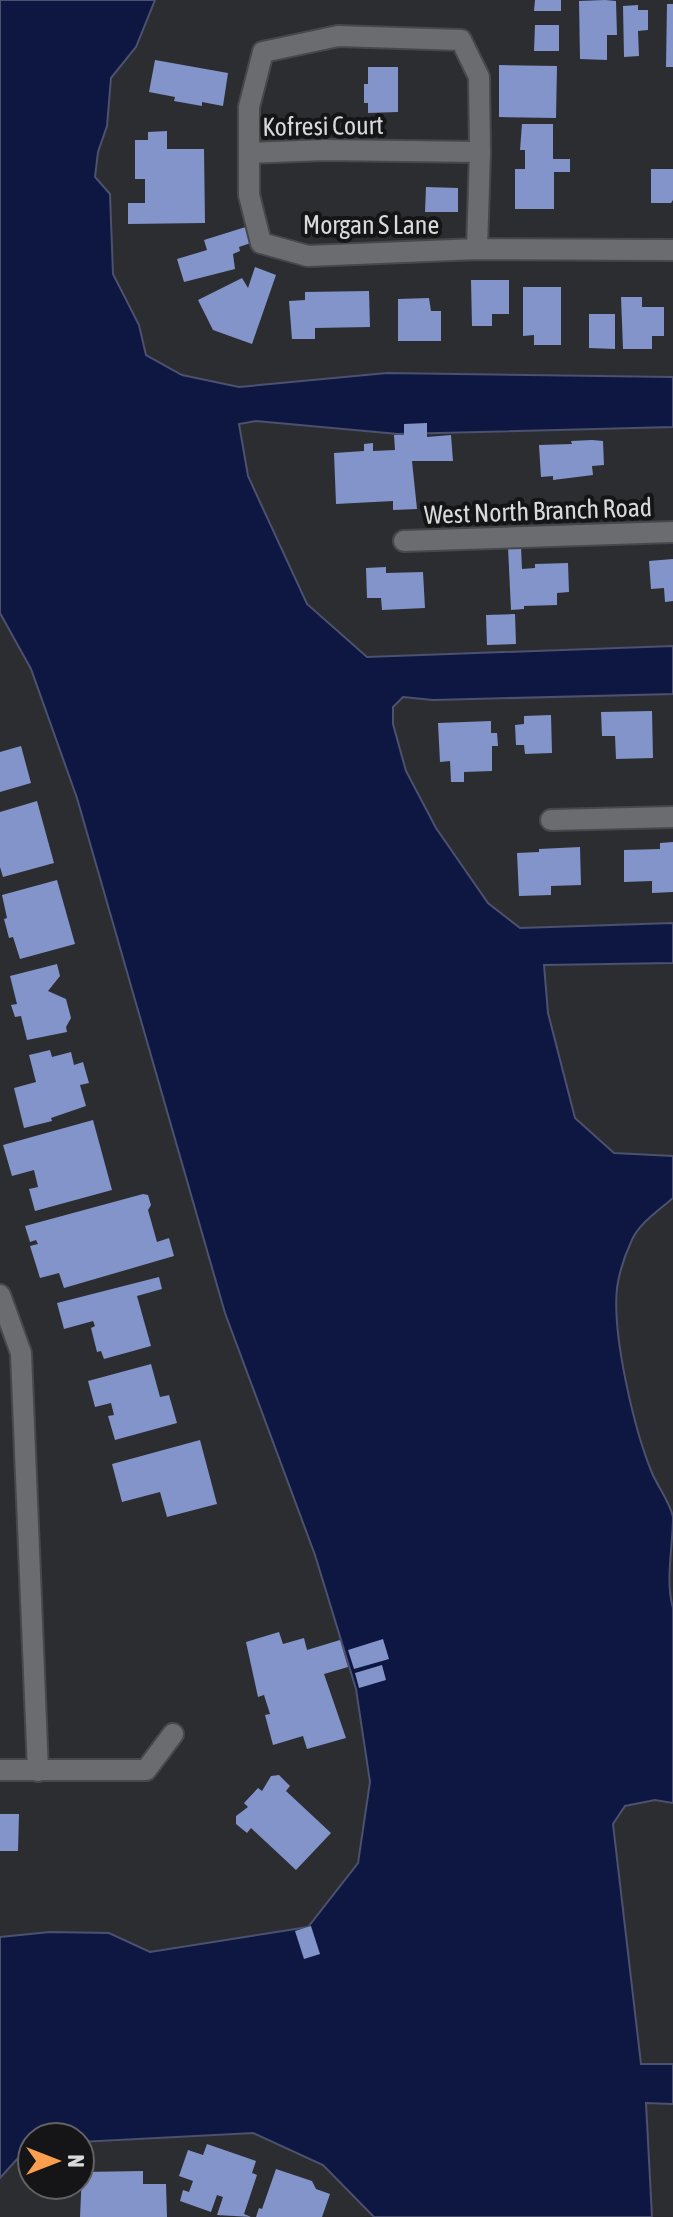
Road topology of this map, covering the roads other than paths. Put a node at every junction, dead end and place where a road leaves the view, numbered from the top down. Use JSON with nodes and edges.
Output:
{"nodes":[{"id":1,"x":480,"y":152,"type":"junction"},
{"id":2,"x":249,"y":153,"type":"junction"},
{"id":3,"x":477,"y":249,"type":"junction"},
{"id":4,"x":673,"y":250,"type":"edge"},
{"id":5,"x":673,"y":532,"type":"edge"},
{"id":6,"x":404,"y":541,"type":"dead end"},
{"id":7,"x":673,"y":817,"type":"edge"},
{"id":8,"x":551,"y":820,"type":"dead end"},
{"id":9,"x":0,"y":1295,"type":"edge"},
{"id":10,"x":173,"y":1734,"type":"dead end"},
{"id":11,"x":0,"y":1770,"type":"edge"},
{"id":12,"x":38,"y":1771,"type":"junction"}],
"edges":[{"from":1,"to":2,"type":"street","name":"Kofresi Court"},
{"from":1,"to":2,"type":"street","name":"Kofresi Court"},
{"from":1,"to":3,"type":"street","name":"Kofresi Court"},
{"from":2,"to":3,"type":"street","name":"Morgan S Lane"},
{"from":3,"to":4,"type":"street"},
{"from":5,"to":6,"type":"street","name":"West North Branch Road"},
{"from":7,"to":8,"type":"street"},
{"from":9,"to":12,"type":"street"},
{"from":10,"to":12,"type":"street"},
{"from":11,"to":12,"type":"street"}]}
